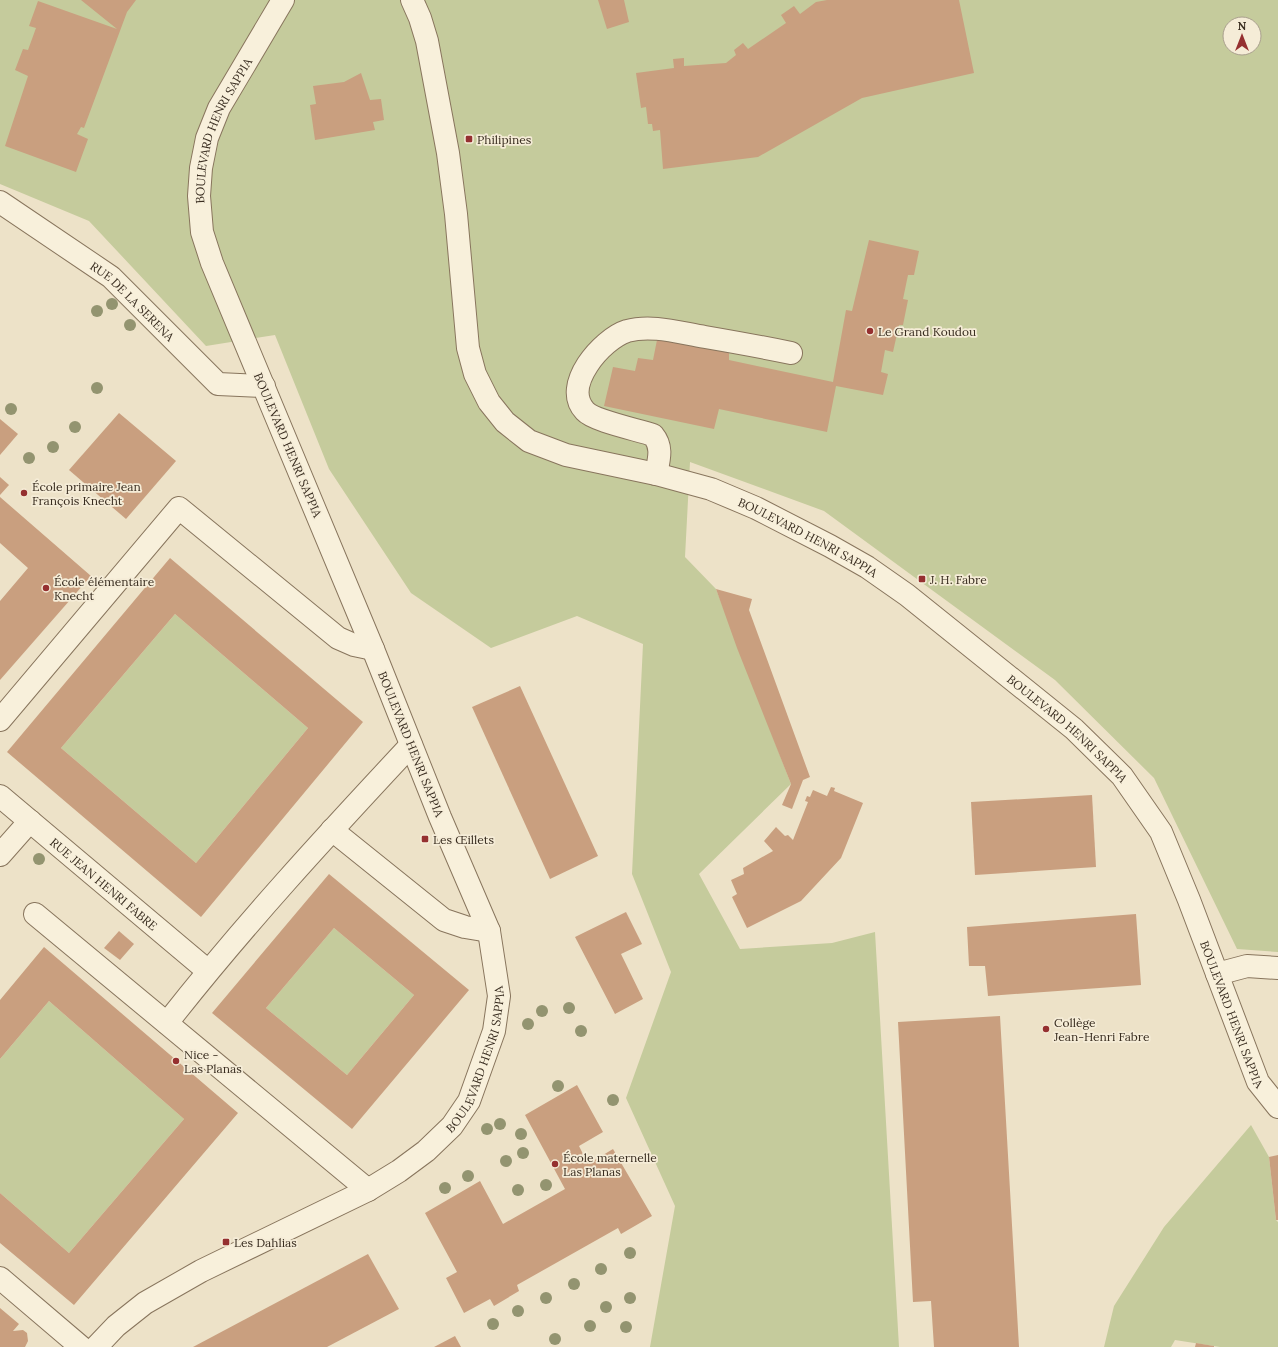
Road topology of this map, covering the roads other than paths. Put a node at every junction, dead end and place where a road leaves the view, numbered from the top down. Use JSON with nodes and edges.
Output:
{"nodes":[{"id":1,"x":283,"y":0,"type":"edge"},
{"id":2,"x":412,"y":0,"type":"edge"},
{"id":3,"x":0,"y":202,"type":"edge"},
{"id":4,"x":791,"y":352,"type":"dead end"},
{"id":5,"x":264,"y":386,"type":"junction"},
{"id":6,"x":656,"y":474,"type":"junction"},
{"id":7,"x":373,"y":650,"type":"junction"},
{"id":8,"x":0,"y":720,"type":"edge"},
{"id":9,"x":411,"y":745,"type":"junction"},
{"id":10,"x":0,"y":796,"type":"edge"},
{"id":11,"x":30,"y":821,"type":"junction"},
{"id":12,"x":332,"y":830,"type":"junction"},
{"id":13,"x":0,"y":855,"type":"edge"},
{"id":14,"x":35,"y":914,"type":"dead end"},
{"id":15,"x":489,"y":931,"type":"junction"},
{"id":16,"x":1278,"y":968,"type":"edge"},
{"id":17,"x":208,"y":971,"type":"junction"},
{"id":18,"x":1217,"y":974,"type":"junction"},
{"id":19,"x":167,"y":1024,"type":"junction"},
{"id":20,"x":1278,"y":1107,"type":"edge"},
{"id":21,"x":368,"y":1190,"type":"junction"},
{"id":22,"x":0,"y":1278,"type":"edge"},
{"id":23,"x":81,"y":1347,"type":"edge"},
{"id":24,"x":96,"y":1347,"type":"edge"}],
"edges":[{"from":1,"to":5,"type":"street","name":"BOULEVARD HENRI SAPPIA"},
{"from":2,"to":6,"type":"street","name":"BOULEVARD HENRI SAPPIA"},
{"from":3,"to":5,"type":"street","name":"RUE DE LA SERENA"},
{"from":4,"to":6,"type":"street"},
{"from":5,"to":7,"type":"street","name":"BOULEVARD HENRI SAPPIA"},
{"from":6,"to":18,"type":"street","name":"BOULEVARD HENRI SAPPIA"},
{"from":7,"to":8,"type":"street"},
{"from":7,"to":9,"type":"street","name":"BOULEVARD HENRI SAPPIA"},
{"from":9,"to":12,"type":"street"},
{"from":9,"to":15,"type":"street","name":"BOULEVARD HENRI SAPPIA"},
{"from":10,"to":11,"type":"street","name":"RUE JEAN HENRI FABRE"},
{"from":11,"to":13,"type":"street"},
{"from":11,"to":17,"type":"street","name":"RUE JEAN HENRI FABRE"},
{"from":12,"to":15,"type":"street"},
{"from":12,"to":17,"type":"street"},
{"from":14,"to":19,"type":"street"},
{"from":15,"to":21,"type":"street","name":"BOULEVARD HENRI SAPPIA"},
{"from":16,"to":18,"type":"street"},
{"from":17,"to":19,"type":"street"},
{"from":18,"to":20,"type":"street","name":"BOULEVARD HENRI SAPPIA"},
{"from":19,"to":21,"type":"street"},
{"from":21,"to":24,"type":"street","name":"BOULEVARD HENRI SAPPIA"},
{"from":22,"to":23,"type":"street"}]}
